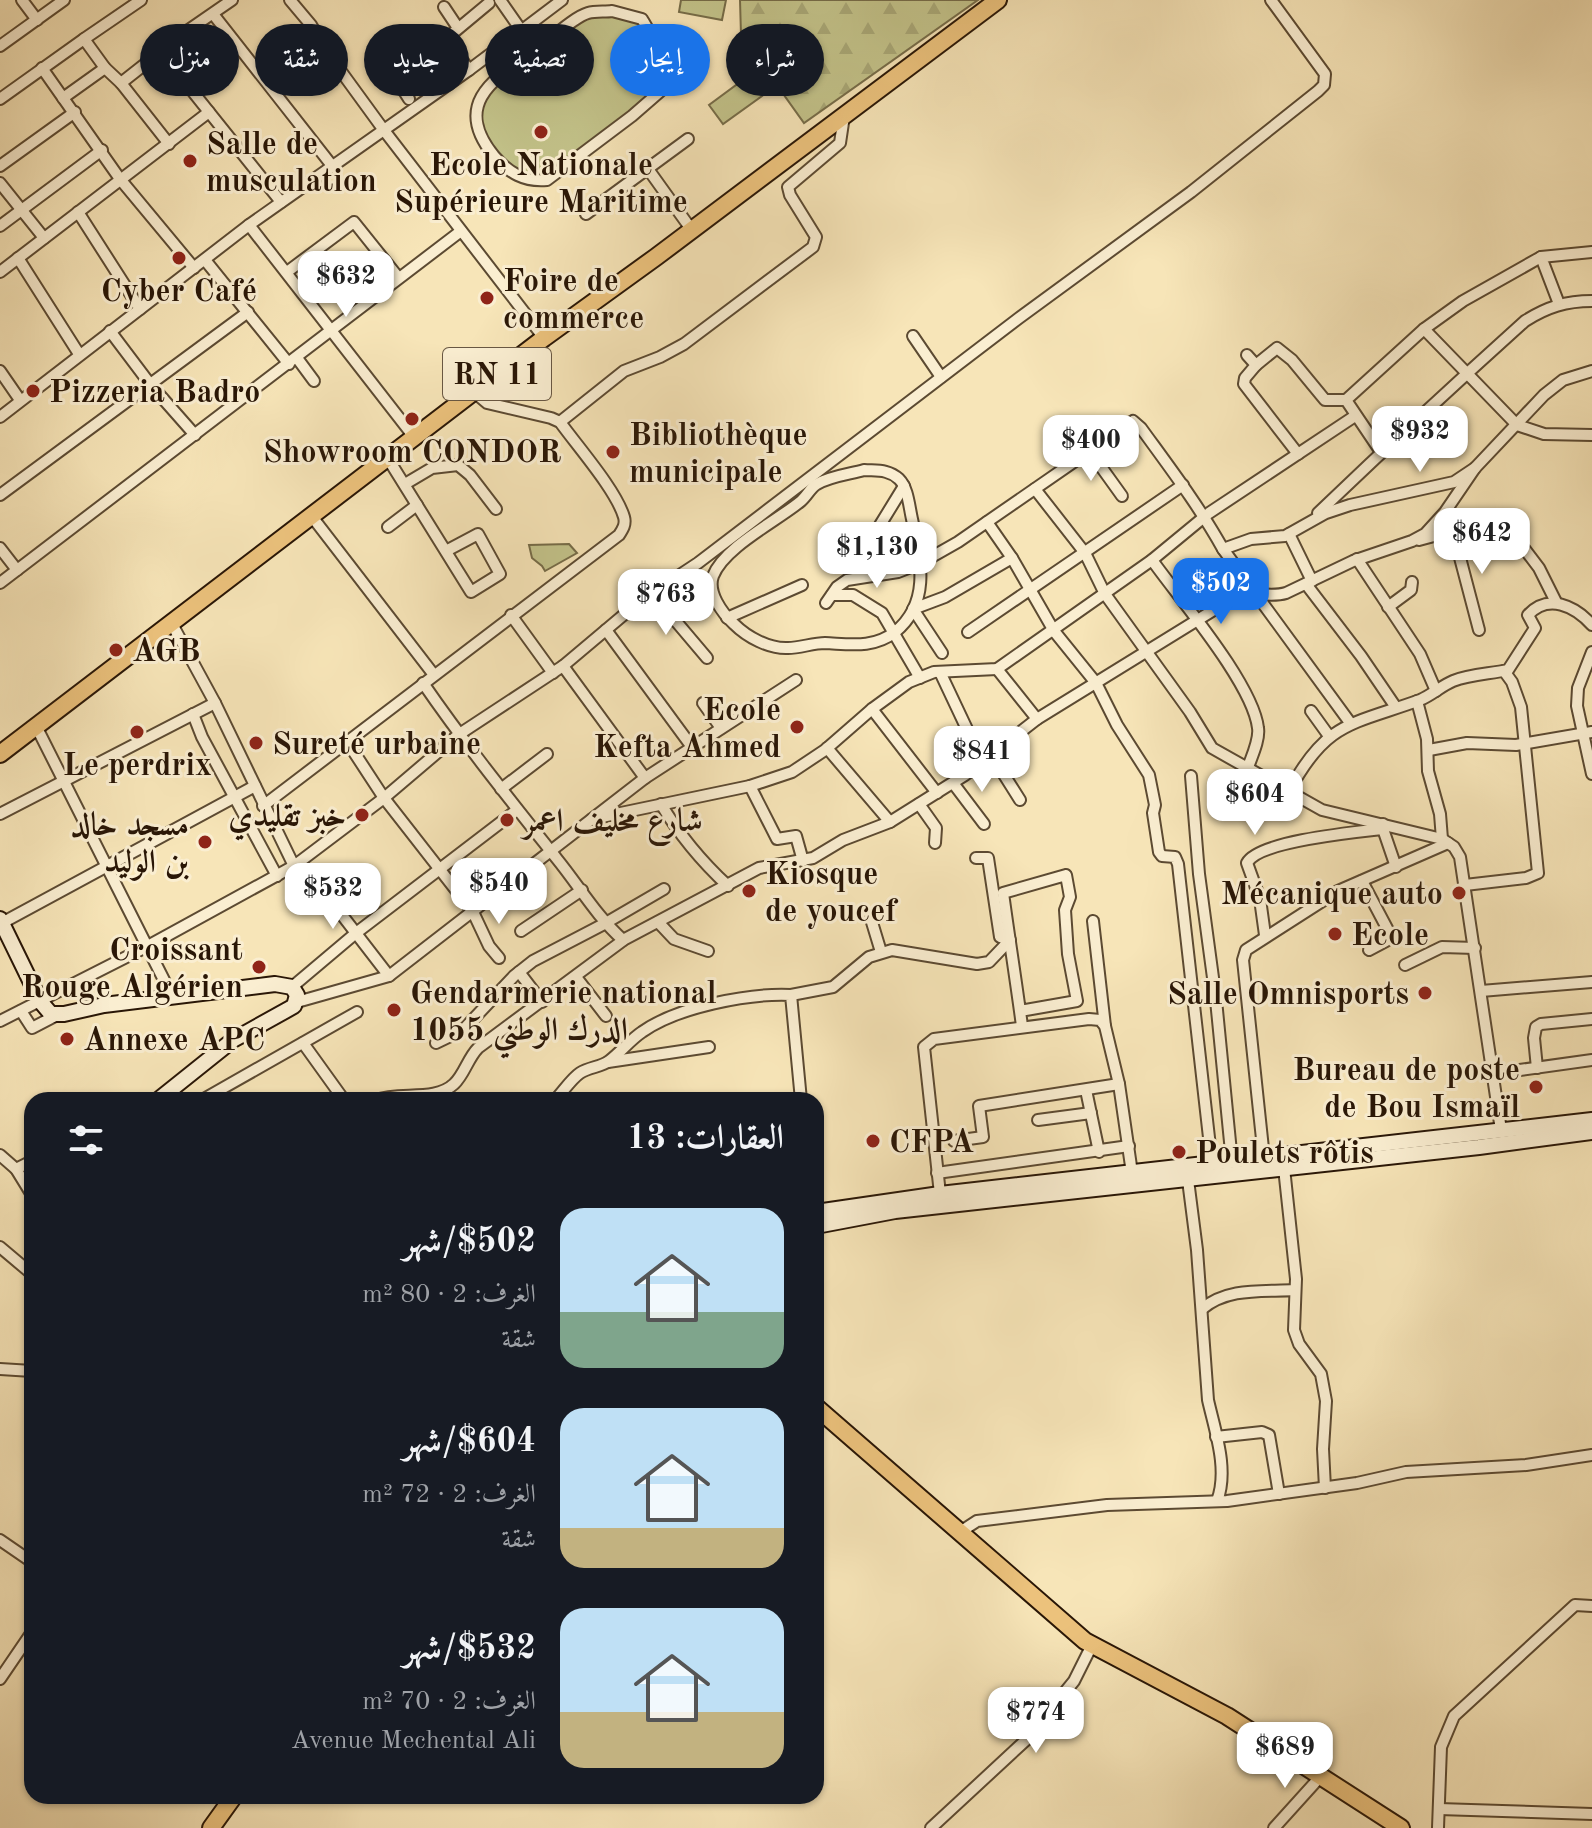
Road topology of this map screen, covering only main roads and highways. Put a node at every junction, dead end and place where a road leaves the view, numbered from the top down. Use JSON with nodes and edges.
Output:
{"nodes":[{"id":1,"x":998,"y":0,"type":"edge"},
{"id":2,"x":0,"y":754,"type":"edge"},
{"id":3,"x":1,"y":922,"type":"edge"},
{"id":4,"x":168,"y":1092,"type":"edge"},
{"id":5,"x":1592,"y":1120,"type":"edge"},
{"id":6,"x":1592,"y":1132,"type":"edge"},
{"id":7,"x":824,"y":1211,"type":"edge"},
{"id":8,"x":824,"y":1224,"type":"edge"},
{"id":9,"x":824,"y":1414,"type":"edge"},
{"id":10,"x":228,"y":1804,"type":"edge"},
{"id":11,"x":211,"y":1828,"type":"edge"},
{"id":12,"x":1401,"y":1828,"type":"edge"}],
"edges":[{"from":1,"to":2,"type":"main road","number":"RN 11"},
{"from":3,"to":4,"type":"main road"},
{"from":5,"to":7,"type":"main road"},
{"from":6,"to":8,"type":"main road"},
{"from":9,"to":12,"type":"main road"},
{"from":10,"to":11,"type":"main road"}]}
